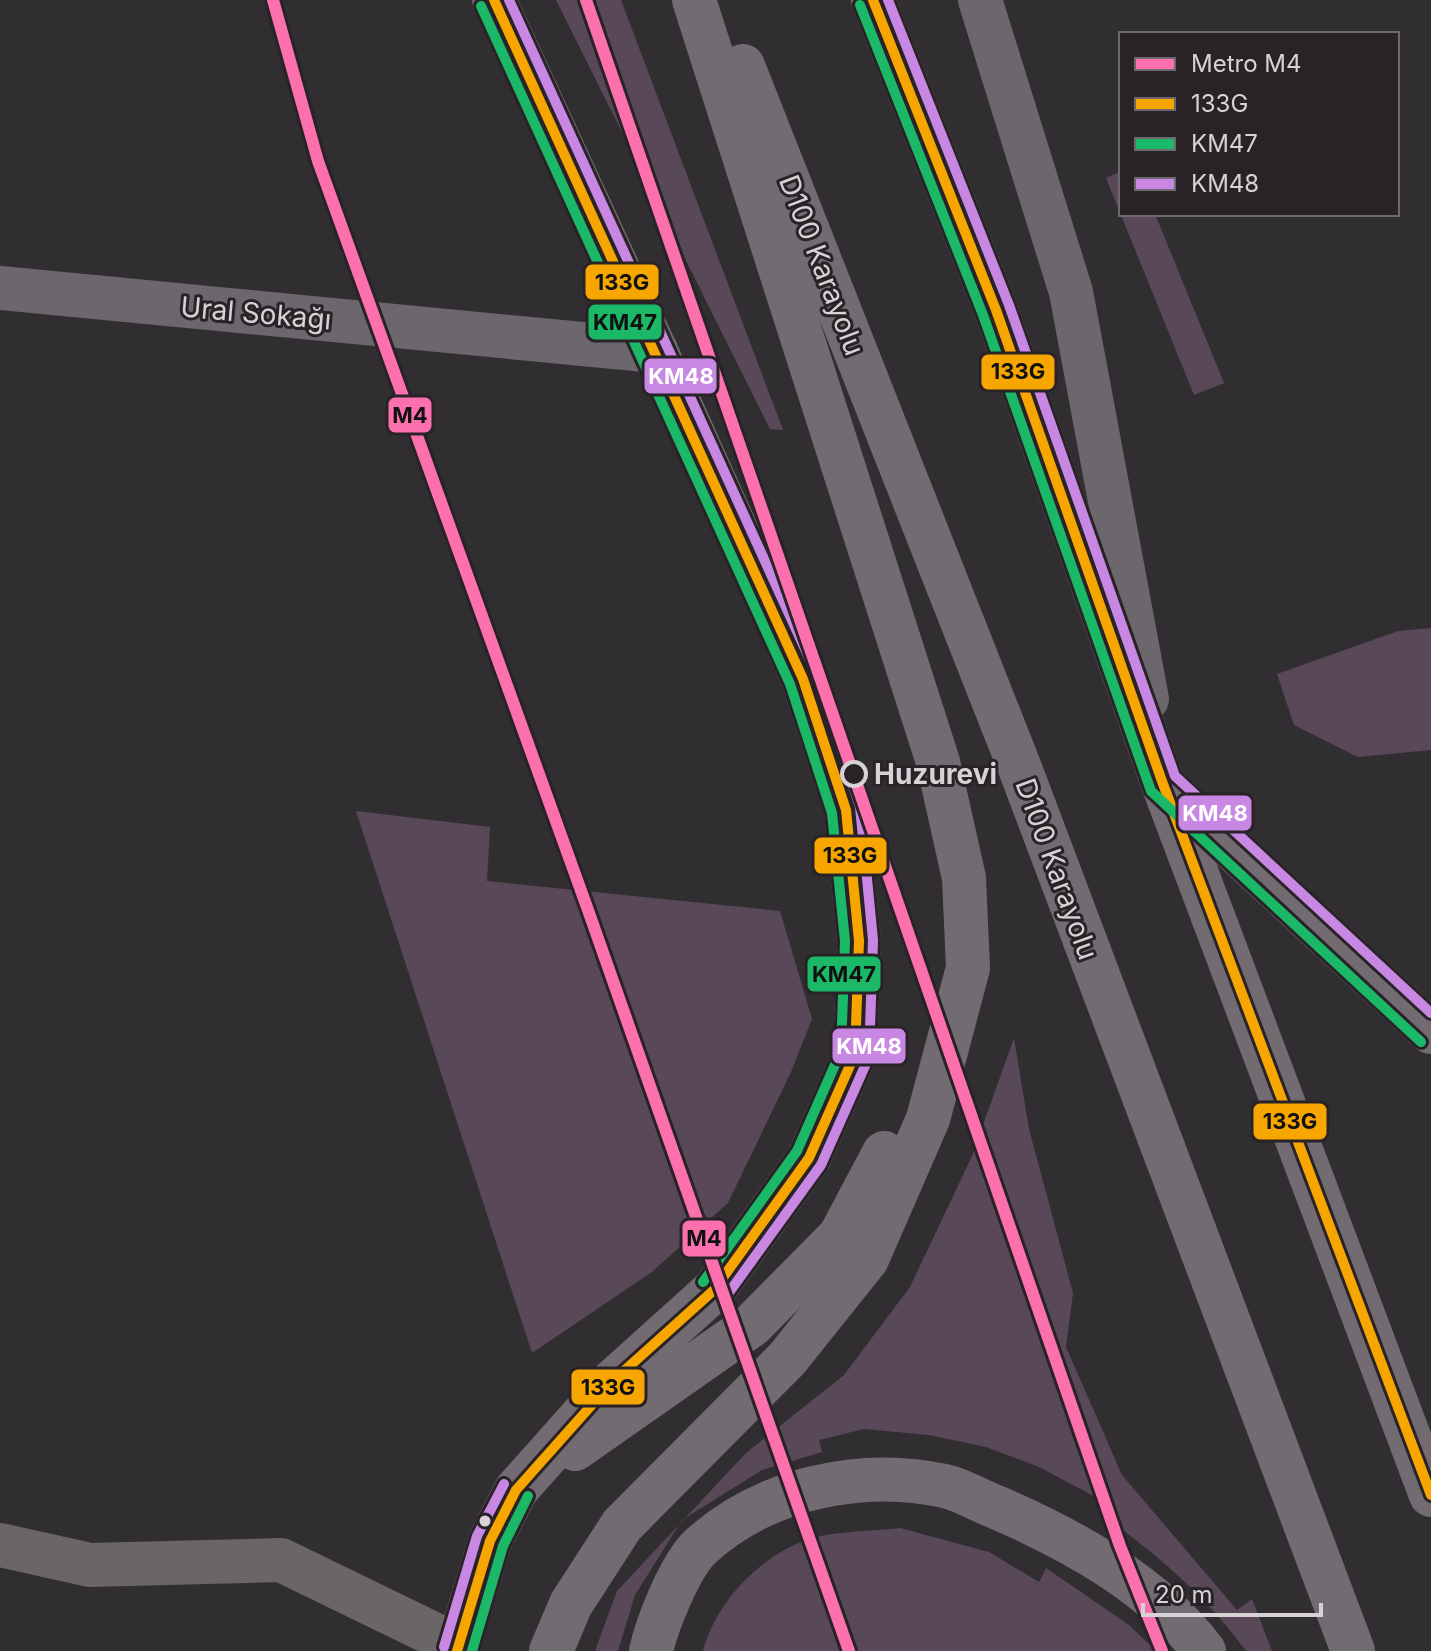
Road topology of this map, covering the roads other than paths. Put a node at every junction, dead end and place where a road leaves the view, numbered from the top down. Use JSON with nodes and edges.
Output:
{"nodes":[{"id":1,"x":494,"y":0,"type":"edge"},
{"id":2,"x":694,"y":0,"type":"edge"},
{"id":3,"x":717,"y":0,"type":"edge"},
{"id":4,"x":873,"y":0,"type":"edge"},
{"id":5,"x":980,"y":0,"type":"edge"},
{"id":6,"x":0,"y":288,"type":"edge"},
{"id":7,"x":656,"y":351,"type":"junction"},
{"id":8,"x":938,"y":762,"type":"junction"},
{"id":9,"x":1163,"y":784,"type":"junction"},
{"id":10,"x":1431,"y":1032,"type":"edge"},
{"id":11,"x":516,"y":1490,"type":"junction"},
{"id":12,"x":1431,"y":1495,"type":"edge"},
{"id":13,"x":0,"y":1545,"type":"edge"},
{"id":14,"x":458,"y":1649,"type":"edge"},
{"id":15,"x":551,"y":1651,"type":"edge"},
{"id":16,"x":651,"y":1651,"type":"edge"},
{"id":17,"x":1204,"y":1651,"type":"edge"},
{"id":18,"x":1353,"y":1651,"type":"edge"}],
"edges":[{"from":1,"to":7,"type":"main road"},
{"from":2,"to":8,"type":"highway"},
{"from":3,"to":18,"type":"highway","name":"D100 Karayolu"},
{"from":4,"to":9,"type":"highway"},
{"from":5,"to":9,"type":"main road"},
{"from":6,"to":7,"type":"main road","name":"Ural Sokağı"},
{"from":7,"to":11,"type":"highway"},
{"from":8,"to":11,"type":"highway"},
{"from":8,"to":15,"type":"highway"},
{"from":9,"to":10,"type":"highway"},
{"from":9,"to":12,"type":"highway"},
{"from":11,"to":14,"type":"highway"},
{"from":13,"to":14,"type":"street"},
{"from":16,"to":17,"type":"highway"}]}
